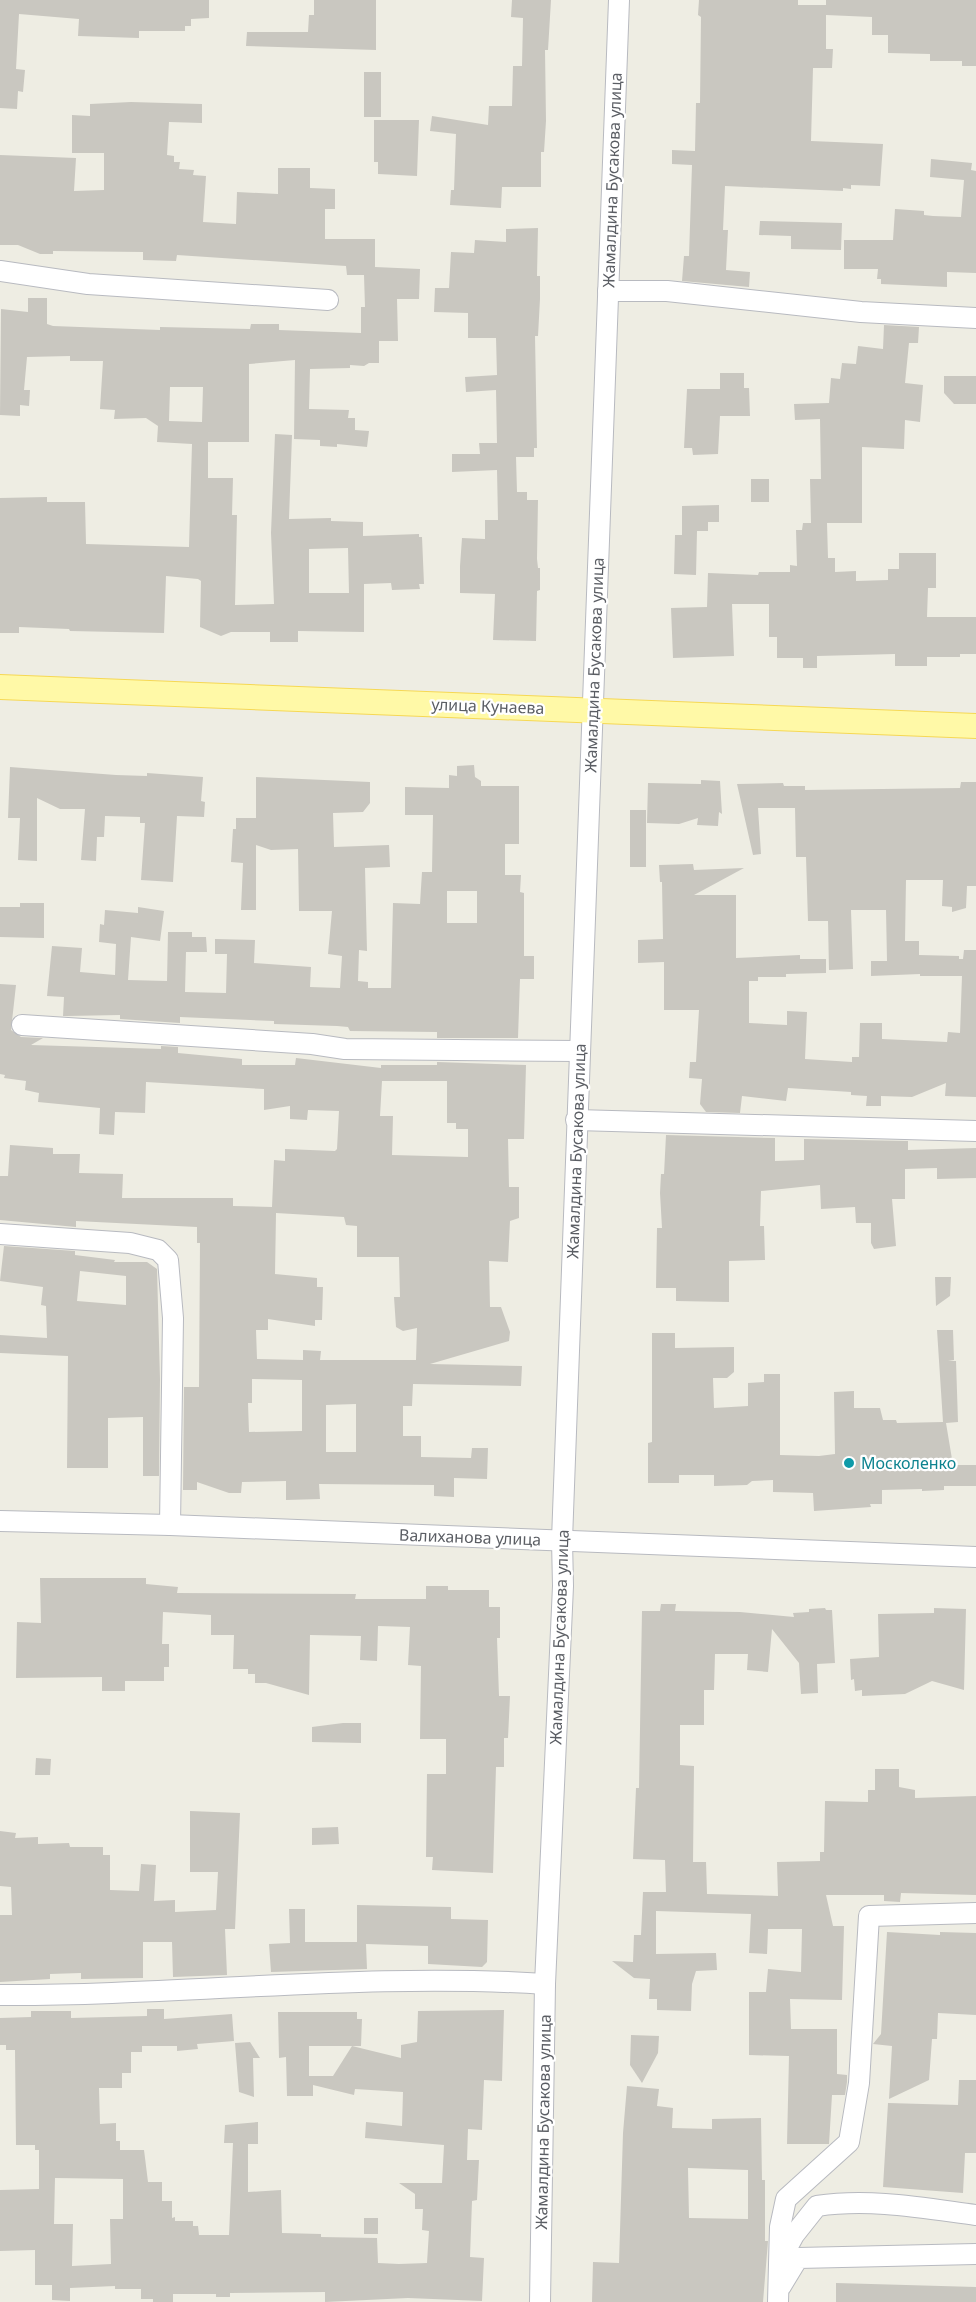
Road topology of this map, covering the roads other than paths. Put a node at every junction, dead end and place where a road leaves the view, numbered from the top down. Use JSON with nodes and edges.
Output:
{"nodes":[{"id":1,"x":619,"y":0,"type":"edge"},
{"id":2,"x":0,"y":271,"type":"edge"},
{"id":3,"x":608,"y":291,"type":"junction"},
{"id":4,"x":328,"y":300,"type":"dead end"},
{"id":5,"x":976,"y":318,"type":"edge"},
{"id":6,"x":0,"y":687,"type":"edge"},
{"id":7,"x":592,"y":711,"type":"junction"},
{"id":8,"x":976,"y":726,"type":"edge"},
{"id":9,"x":22,"y":1025,"type":"dead end"},
{"id":10,"x":579,"y":1051,"type":"junction"},
{"id":11,"x":576,"y":1120,"type":"junction"},
{"id":12,"x":976,"y":1131,"type":"edge"},
{"id":13,"x":0,"y":1234,"type":"edge"},
{"id":14,"x":0,"y":1521,"type":"edge"},
{"id":15,"x":170,"y":1524,"type":"junction"},
{"id":16,"x":562,"y":1540,"type":"junction"},
{"id":17,"x":976,"y":1557,"type":"edge"},
{"id":18,"x":976,"y":1913,"type":"edge"},
{"id":19,"x":545,"y":1984,"type":"junction"},
{"id":20,"x":0,"y":1995,"type":"edge"},
{"id":21,"x":976,"y":2215,"type":"edge"},
{"id":22,"x":976,"y":2254,"type":"edge"},
{"id":23,"x":778,"y":2267,"type":"junction"},
{"id":24,"x":779,"y":2295,"type":"edge"},
{"id":25,"x":540,"y":2302,"type":"edge"}],
"edges":[{"from":1,"to":3,"type":"street","name":"Жамалдина Бусакова улица"},
{"from":2,"to":4,"type":"street"},
{"from":3,"to":5,"type":"street"},
{"from":3,"to":7,"type":"street","name":"Жамалдина Бусакова улица"},
{"from":6,"to":7,"type":"main road","name":"улица Кунаева"},
{"from":7,"to":8,"type":"main road","name":"улица Кунаева"},
{"from":7,"to":10,"type":"street","name":"Жамалдина Бусакова улица"},
{"from":9,"to":10,"type":"street"},
{"from":10,"to":11,"type":"street","name":"Жамалдина Бусакова улица"},
{"from":11,"to":12,"type":"street"},
{"from":11,"to":16,"type":"street","name":"Жамалдина Бусакова улица"},
{"from":13,"to":15,"type":"street"},
{"from":14,"to":15,"type":"street","name":"Валиханова улица"},
{"from":15,"to":16,"type":"street","name":"Валиханова улица"},
{"from":16,"to":17,"type":"street","name":"Валиханова улица"},
{"from":16,"to":19,"type":"street","name":"Жамалдина Бусакова улица"},
{"from":18,"to":23,"type":"street"},
{"from":19,"to":20,"type":"street"},
{"from":19,"to":25,"type":"street","name":"Жамалдина Бусакова улица"},
{"from":21,"to":23,"type":"street"},
{"from":22,"to":24,"type":"street"},
{"from":23,"to":24,"type":"street"}]}
